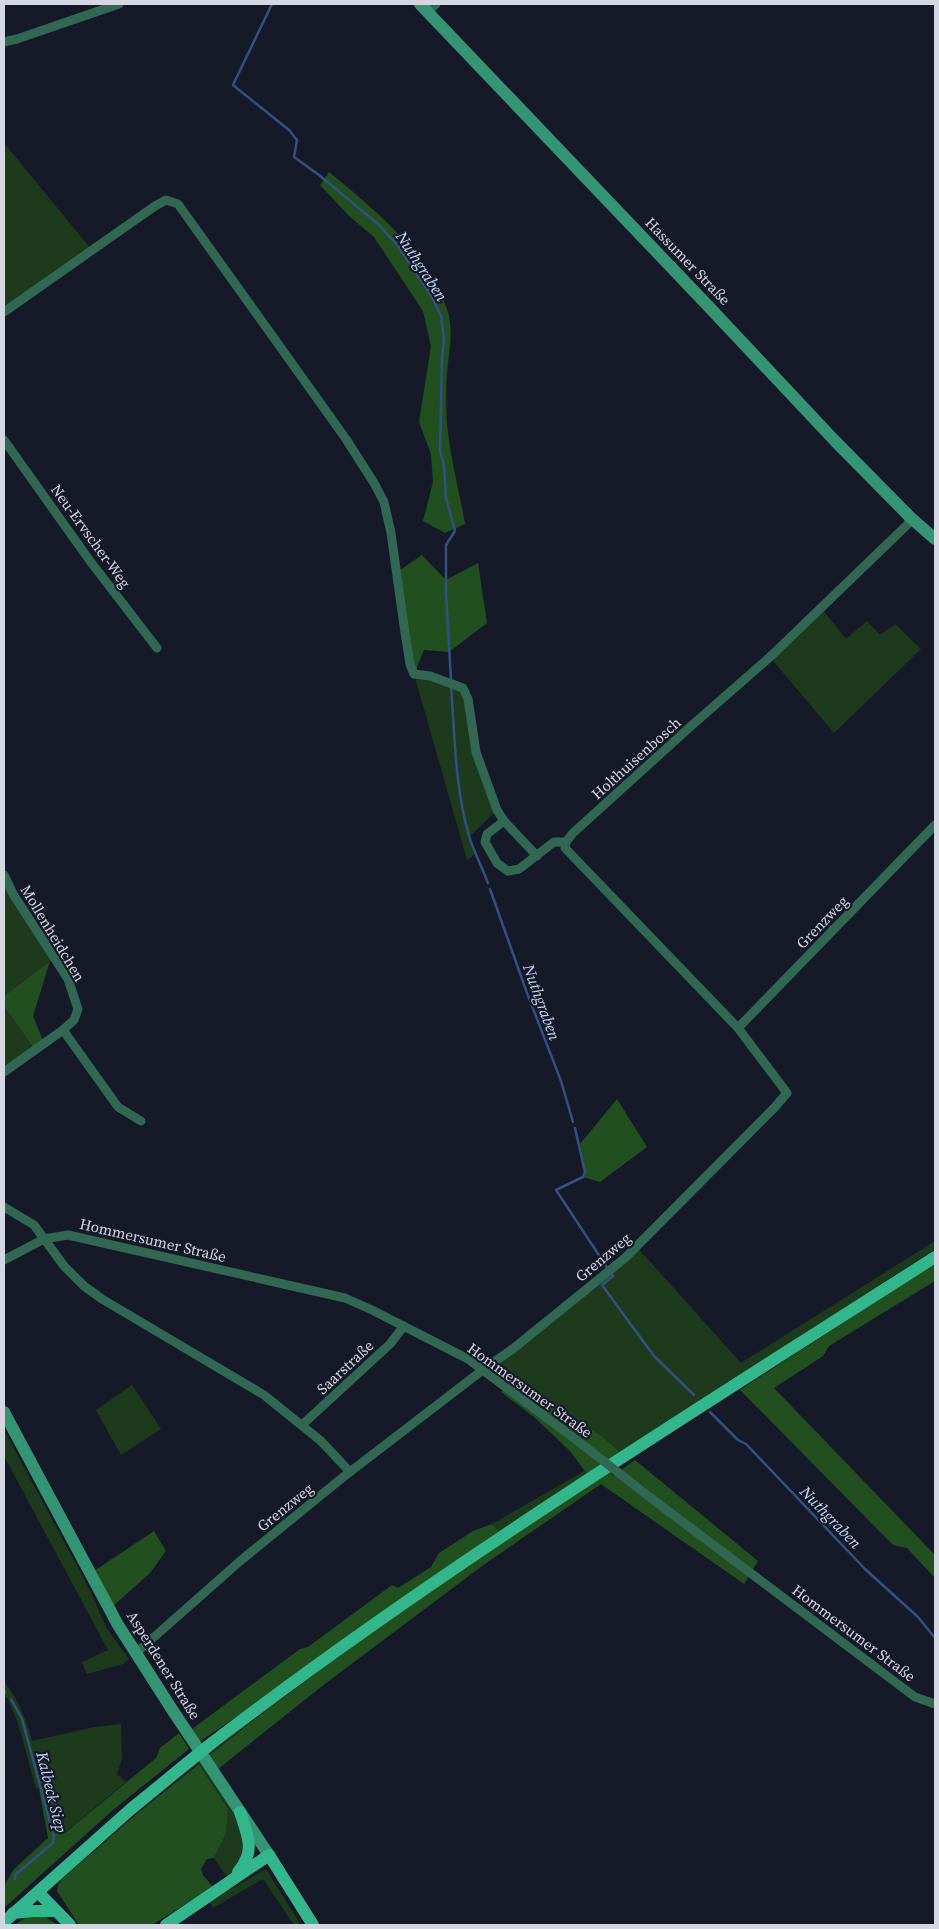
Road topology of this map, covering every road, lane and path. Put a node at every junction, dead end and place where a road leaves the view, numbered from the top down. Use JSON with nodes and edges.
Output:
{"nodes":[{"id":1,"x":119,"y":4,"type":"edge"},
{"id":2,"x":428,"y":6,"type":"edge"},
{"id":3,"x":4,"y":42,"type":"edge"},
{"id":4,"x":4,"y":312,"type":"edge"},
{"id":5,"x":4,"y":440,"type":"edge"},
{"id":6,"x":911,"y":518,"type":"junction"},
{"id":7,"x":935,"y":539,"type":"edge"},
{"id":8,"x":157,"y":648,"type":"dead end"},
{"id":9,"x":504,"y":821,"type":"junction"},
{"id":10,"x":935,"y":825,"type":"edge"},
{"id":11,"x":566,"y":842,"type":"junction"},
{"id":12,"x":537,"y":856,"type":"junction"},
{"id":13,"x":4,"y":875,"type":"edge"},
{"id":14,"x":738,"y":1028,"type":"junction"},
{"id":15,"x":63,"y":1030,"type":"junction"},
{"id":16,"x":4,"y":1072,"type":"edge"},
{"id":17,"x":141,"y":1120,"type":"dead end"},
{"id":18,"x":4,"y":1207,"type":"edge"},
{"id":19,"x":44,"y":1239,"type":"junction"},
{"id":20,"x":935,"y":1257,"type":"edge"},
{"id":21,"x":4,"y":1260,"type":"edge"},
{"id":22,"x":404,"y":1326,"type":"junction"},
{"id":23,"x":484,"y":1369,"type":"junction"},
{"id":24,"x":4,"y":1412,"type":"edge"},
{"id":25,"x":302,"y":1425,"type":"junction"},
{"id":26,"x":350,"y":1472,"type":"junction"},
{"id":27,"x":136,"y":1653,"type":"junction"},
{"id":28,"x":935,"y":1704,"type":"edge"},
{"id":29,"x":240,"y":1812,"type":"junction"},
{"id":30,"x":269,"y":1855,"type":"junction"},
{"id":31,"x":232,"y":1880,"type":"junction"},
{"id":32,"x":38,"y":1892,"type":"junction"},
{"id":33,"x":56,"y":1911,"type":"junction"},
{"id":34,"x":8,"y":1918,"type":"edge"},
{"id":35,"x":70,"y":1925,"type":"edge"},
{"id":36,"x":166,"y":1925,"type":"edge"},
{"id":37,"x":313,"y":1925,"type":"edge"}],
"edges":[{"from":1,"to":3,"type":"street"},
{"from":2,"to":6,"type":"street","name":"Hassumer Straße"},
{"from":4,"to":9,"type":"street"},
{"from":5,"to":8,"type":"street","name":"Neu-Ervscher-Weg"},
{"from":6,"to":7,"type":"street","name":"Hassumer Straße"},
{"from":6,"to":11,"type":"street","name":"Holthuisenbosch"},
{"from":9,"to":12,"type":"street"},
{"from":9,"to":12,"type":"street"},
{"from":10,"to":14,"type":"street","name":"Grenzweg"},
{"from":11,"to":12,"type":"street"},
{"from":11,"to":14,"type":"street"},
{"from":13,"to":15,"type":"street","name":"Mollenheidchen"},
{"from":14,"to":23,"type":"street","name":"Grenzweg"},
{"from":15,"to":16,"type":"street","name":"Mollenheidchen"},
{"from":15,"to":17,"type":"street"},
{"from":18,"to":19,"type":"street"},
{"from":19,"to":21,"type":"street","name":"Hommersumer Straße"},
{"from":19,"to":22,"type":"street","name":"Hommersumer Straße"},
{"from":19,"to":25,"type":"street"},
{"from":20,"to":32,"type":"main road","bridge":true},
{"from":22,"to":23,"type":"street","name":"Hommersumer Straße"},
{"from":22,"to":25,"type":"street","name":"Saarstraße"},
{"from":23,"to":26,"type":"street","name":"Grenzweg"},
{"from":23,"to":28,"type":"street","name":"Hommersumer Straße","bridge":true},
{"from":24,"to":27,"type":"street","name":"Asperdener Straße"},
{"from":25,"to":26,"type":"street"},
{"from":26,"to":27,"type":"street","name":"Grenzweg"},
{"from":27,"to":29,"type":"street","name":"Asperdener Straße"},
{"from":29,"to":30,"type":"street","name":"Asperdener Straße"},
{"from":29,"to":31,"type":"main road"},
{"from":30,"to":31,"type":"main road"},
{"from":30,"to":37,"type":"main road","name":"Asperdener Straße"},
{"from":31,"to":36,"type":"main road"},
{"from":32,"to":33,"type":"main road"},
{"from":32,"to":34,"type":"main road"},
{"from":33,"to":34,"type":"main road"},
{"from":33,"to":35,"type":"main road"}]}
